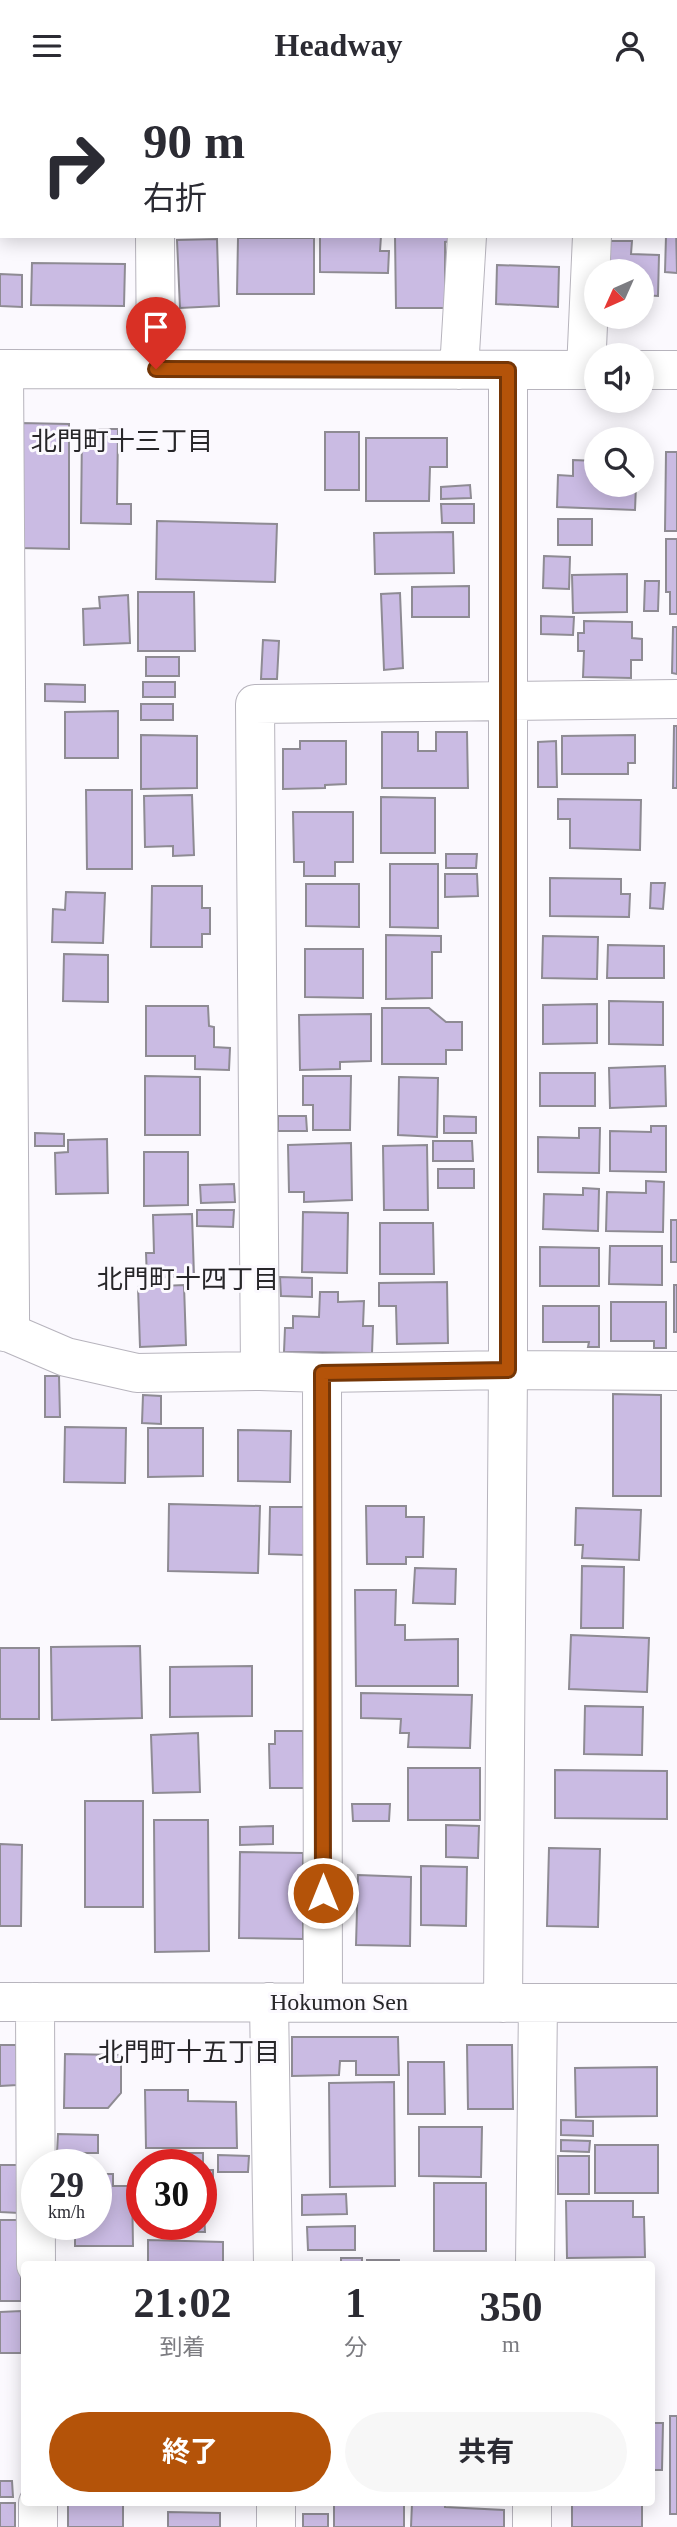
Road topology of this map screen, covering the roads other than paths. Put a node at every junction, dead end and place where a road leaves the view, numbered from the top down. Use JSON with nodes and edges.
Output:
{"nodes":[{"id":1,"x":155,"y":238,"type":"edge"},
{"id":2,"x":467,"y":238,"type":"edge"},
{"id":3,"x":592,"y":238,"type":"edge"},
{"id":4,"x":591,"y":343,"type":"edge"},
{"id":5,"x":2,"y":369,"type":"edge"},
{"id":6,"x":156,"y":369,"type":"junction"},
{"id":7,"x":459,"y":370,"type":"junction"},
{"id":8,"x":508,"y":370,"type":"junction"},
{"id":9,"x":584,"y":370,"type":"edge"},
{"id":10,"x":654,"y":370,"type":"edge"},
{"id":11,"x":677,"y":370,"type":"edge"},
{"id":12,"x":2,"y":684,"type":"edge"},
{"id":13,"x":677,"y":699,"type":"edge"},
{"id":14,"x":508,"y":702,"type":"junction"},
{"id":15,"x":5,"y":950,"type":"edge"},
{"id":16,"x":5,"y":1178,"type":"edge"},
{"id":17,"x":5,"y":1332,"type":"edge"},
{"id":18,"x":508,"y":1370,"type":"junction"},
{"id":19,"x":260,"y":1371,"type":"junction"},
{"id":20,"x":677,"y":1371,"type":"edge"},
{"id":21,"x":322,"y":1373,"type":"junction"},
{"id":22,"x":17,"y":2002,"type":"edge"},
{"id":23,"x":270,"y":2002,"type":"junction"},
{"id":24,"x":323,"y":2002,"type":"junction"},
{"id":25,"x":521,"y":2003,"type":"junction"},
{"id":26,"x":677,"y":2003,"type":"edge"},
{"id":27,"x":37,"y":2261,"type":"edge"},
{"id":28,"x":273,"y":2261,"type":"edge"},
{"id":29,"x":535,"y":2261,"type":"edge"},
{"id":30,"x":38,"y":2506,"type":"edge"},
{"id":31,"x":276,"y":2506,"type":"edge"},
{"id":32,"x":533,"y":2506,"type":"edge"},
{"id":33,"x":38,"y":2527,"type":"edge"},
{"id":34,"x":276,"y":2527,"type":"edge"},
{"id":35,"x":532,"y":2527,"type":"edge"}],
"edges":[{"from":1,"to":6,"type":"street"},
{"from":2,"to":7,"type":"street"},
{"from":3,"to":4,"type":"street"},
{"from":5,"to":6,"type":"street"},
{"from":5,"to":12,"type":"street"},
{"from":6,"to":7,"type":"street"},
{"from":7,"to":8,"type":"street"},
{"from":8,"to":9,"type":"street"},
{"from":8,"to":14,"type":"street"},
{"from":10,"to":11,"type":"street"},
{"from":12,"to":15,"type":"street"},
{"from":13,"to":14,"type":"street"},
{"from":14,"to":18,"type":"street"},
{"from":14,"to":19,"type":"street"},
{"from":15,"to":16,"type":"street"},
{"from":16,"to":17,"type":"street"},
{"from":17,"to":19,"type":"street"},
{"from":18,"to":20,"type":"street"},
{"from":18,"to":21,"type":"street"},
{"from":18,"to":25,"type":"street"},
{"from":19,"to":21,"type":"street"},
{"from":21,"to":24,"type":"street"},
{"from":22,"to":23,"type":"street","name":"Hokumon Sen"},
{"from":22,"to":27,"type":"street"},
{"from":23,"to":24,"type":"street","name":"Hokumon Sen"},
{"from":23,"to":28,"type":"street"},
{"from":24,"to":25,"type":"street","name":"Hokumon Sen"},
{"from":25,"to":26,"type":"street","name":"Hokumon Sen"},
{"from":25,"to":29,"type":"street"},
{"from":30,"to":33,"type":"street"},
{"from":31,"to":34,"type":"street"},
{"from":32,"to":35,"type":"street"}]}
